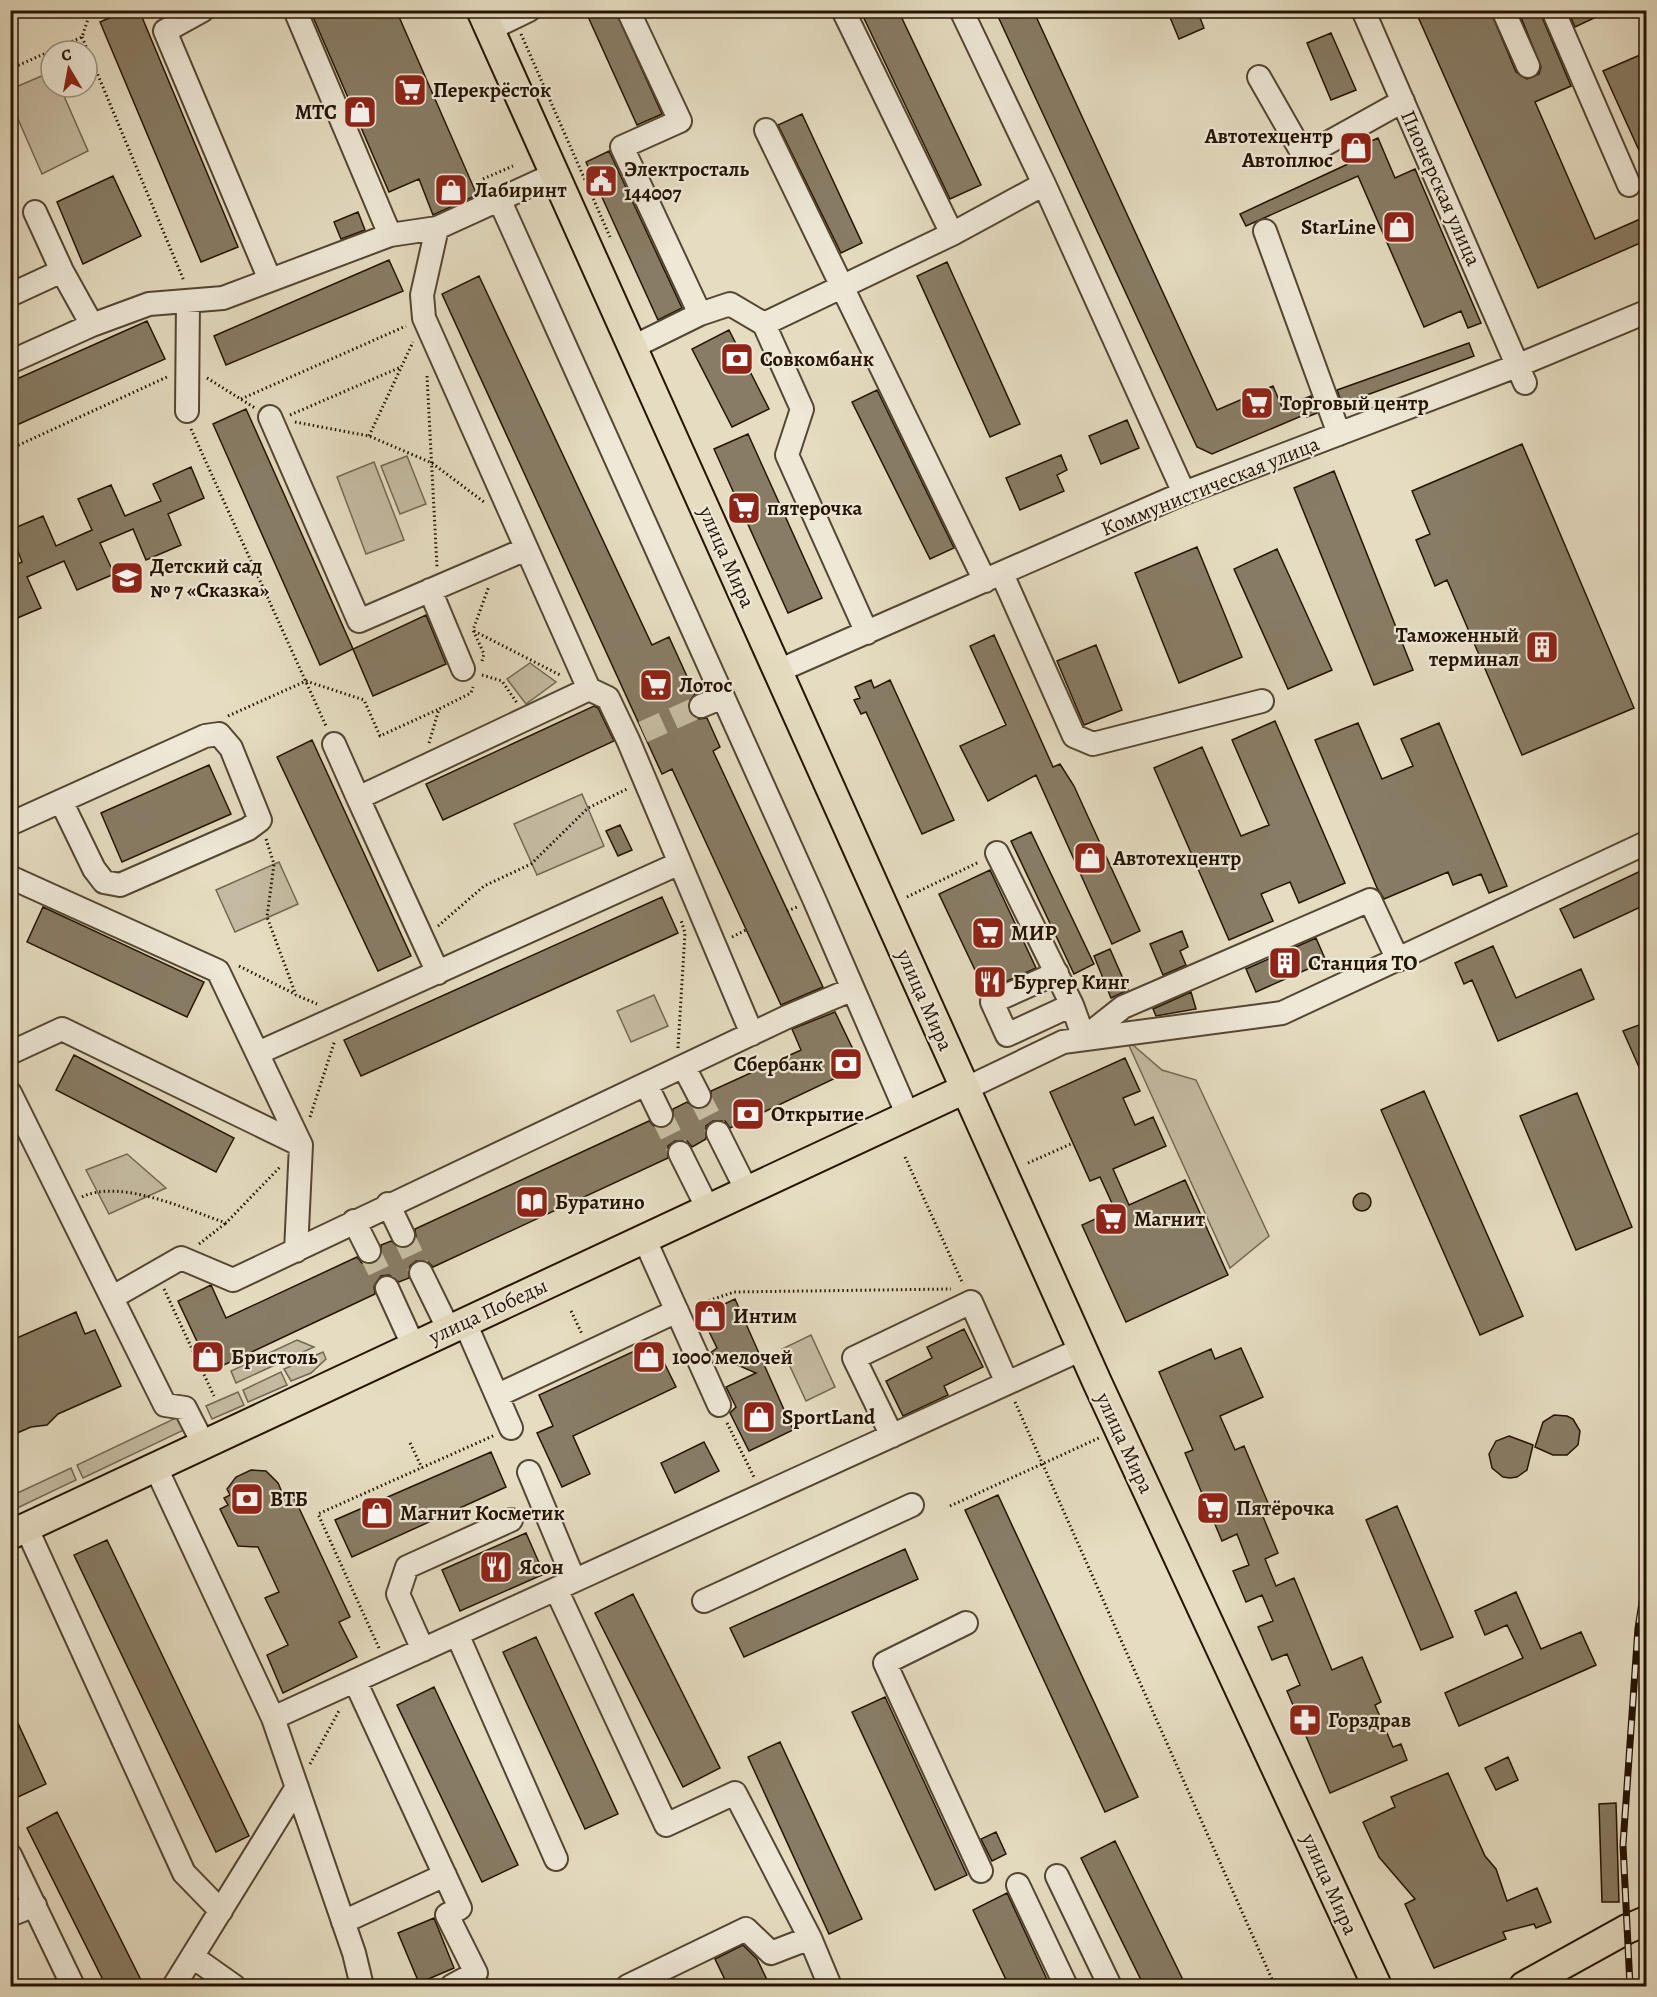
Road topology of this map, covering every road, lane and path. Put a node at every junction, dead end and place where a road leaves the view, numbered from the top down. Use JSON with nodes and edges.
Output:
{"nodes":[{"id":1,"x":91,"y":10,"type":"edge"},
{"id":2,"x":203,"y":10,"type":"edge"},
{"id":3,"x":295,"y":10,"type":"edge"},
{"id":4,"x":529,"y":10,"type":"edge"},
{"id":5,"x":628,"y":10,"type":"edge"},
{"id":6,"x":843,"y":10,"type":"edge"},
{"id":7,"x":961,"y":10,"type":"edge"},
{"id":8,"x":1364,"y":10,"type":"edge"},
{"id":9,"x":1503,"y":10,"type":"edge"},
{"id":10,"x":1553,"y":10,"type":"edge"},
{"id":11,"x":485,"y":20,"type":"edge"},
{"id":12,"x":82,"y":37,"type":"junction"},
{"id":13,"x":1528,"y":66,"type":"dead end"},
{"id":14,"x":10,"y":69,"type":"edge"},
{"id":15,"x":1259,"y":77,"type":"dead end"},
{"id":16,"x":1403,"y":101,"type":"junction"},
{"id":17,"x":766,"y":130,"type":"dead end"},
{"id":18,"x":513,"y":166,"type":"dead end"},
{"id":19,"x":555,"y":174,"type":"junction"},
{"id":20,"x":483,"y":179,"type":"dead end"},
{"id":21,"x":1044,"y":184,"type":"junction"},
{"id":22,"x":1629,"y":184,"type":"dead end"},
{"id":23,"x":499,"y":199,"type":"junction"},
{"id":24,"x":35,"y":212,"type":"dead end"},
{"id":25,"x":437,"y":228,"type":"junction"},
{"id":26,"x":1265,"y":231,"type":"dead end"},
{"id":27,"x":952,"y":234,"type":"junction"},
{"id":28,"x":390,"y":235,"type":"junction"},
{"id":29,"x":62,"y":271,"type":"junction"},
{"id":30,"x":270,"y":280,"type":"junction"},
{"id":31,"x":843,"y":287,"type":"junction"},
{"id":32,"x":10,"y":295,"type":"edge"},
{"id":33,"x":188,"y":301,"type":"junction"},
{"id":34,"x":1647,"y":312,"type":"edge"},
{"id":35,"x":700,"y":314,"type":"junction"},
{"id":36,"x":424,"y":318,"type":"junction"},
{"id":37,"x":764,"y":324,"type":"junction"},
{"id":38,"x":92,"y":325,"type":"junction"},
{"id":39,"x":633,"y":347,"type":"junction"},
{"id":40,"x":10,"y":362,"type":"edge"},
{"id":41,"x":189,"y":367,"type":"junction"},
{"id":42,"x":402,"y":367,"type":"junction"},
{"id":43,"x":427,"y":374,"type":"dead end"},
{"id":44,"x":1522,"y":374,"type":"junction"},
{"id":45,"x":241,"y":399,"type":"junction"},
{"id":46,"x":187,"y":411,"type":"joint"},
{"id":47,"x":275,"y":418,"type":"junction"},
{"id":48,"x":1339,"y":434,"type":"junction"},
{"id":49,"x":369,"y":436,"type":"junction"},
{"id":50,"x":10,"y":449,"type":"edge"},
{"id":51,"x":432,"y":463,"type":"junction"},
{"id":52,"x":1184,"y":492,"type":"junction"},
{"id":53,"x":488,"y":505,"type":"dead end"},
{"id":54,"x":526,"y":549,"type":"junction"},
{"id":55,"x":994,"y":578,"type":"junction"},
{"id":56,"x":434,"y":588,"type":"junction"},
{"id":57,"x":473,"y":630,"type":"dead end"},
{"id":58,"x":867,"y":633,"type":"junction"},
{"id":59,"x":778,"y":671,"type":"junction"},
{"id":60,"x":470,"y":672,"type":"joint"},
{"id":61,"x":306,"y":681,"type":"junction"},
{"id":62,"x":589,"y":689,"type":"junction"},
{"id":63,"x":723,"y":697,"type":"junction"},
{"id":64,"x":1262,"y":701,"type":"dead end"},
{"id":65,"x":701,"y":706,"type":"tunnel mouth"},
{"id":66,"x":439,"y":709,"type":"dead end"},
{"id":67,"x":225,"y":717,"type":"dead end"},
{"id":68,"x":528,"y":719,"type":"junction"},
{"id":69,"x":334,"y":744,"type":"joint"},
{"id":70,"x":645,"y":780,"type":"junction"},
{"id":71,"x":358,"y":798,"type":"junction"},
{"id":72,"x":61,"y":801,"type":"junction"},
{"id":73,"x":10,"y":824,"type":"edge"},
{"id":74,"x":1640,"y":850,"type":"edge"},
{"id":75,"x":997,"y":853,"type":"joint"},
{"id":76,"x":680,"y":863,"type":"junction"},
{"id":77,"x":274,"y":864,"type":"dead end"},
{"id":78,"x":10,"y":877,"type":"edge"},
{"id":79,"x":907,"y":897,"type":"dead end"},
{"id":80,"x":678,"y":912,"type":"dead end"},
{"id":81,"x":452,"y":916,"type":"dead end"},
{"id":82,"x":1398,"y":960,"type":"junction"},
{"id":83,"x":236,"y":965,"type":"dead end"},
{"id":84,"x":438,"y":973,"type":"junction"},
{"id":85,"x":1057,"y":973,"type":"junction"},
{"id":86,"x":853,"y":988,"type":"junction"},
{"id":87,"x":296,"y":995,"type":"junction"},
{"id":88,"x":1072,"y":1005,"type":"junction"},
{"id":89,"x":343,"y":1015,"type":"junction"},
{"id":90,"x":752,"y":1034,"type":"junction"},
{"id":91,"x":1084,"y":1038,"type":"junction"},
{"id":92,"x":10,"y":1053,"type":"edge"},
{"id":93,"x":258,"y":1053,"type":"junction"},
{"id":94,"x":680,"y":1068,"type":"junction"},
{"id":95,"x":646,"y":1084,"type":"junction"},
{"id":96,"x":965,"y":1089,"type":"junction"},
{"id":97,"x":10,"y":1093,"type":"edge"},
{"id":98,"x":699,"y":1096,"type":"tunnel mouth"},
{"id":99,"x":661,"y":1116,"type":"tunnel mouth"},
{"id":100,"x":909,"y":1118,"type":"junction"},
{"id":101,"x":718,"y":1133,"type":"tunnel mouth"},
{"id":102,"x":1073,"y":1143,"type":"dead end"},
{"id":103,"x":301,"y":1145,"type":"junction"},
{"id":104,"x":680,"y":1153,"type":"tunnel mouth"},
{"id":105,"x":905,"y":1157,"type":"dead end"},
{"id":106,"x":1028,"y":1163,"type":"dead end"},
{"id":107,"x":96,"y":1190,"type":"dead end"},
{"id":108,"x":747,"y":1191,"type":"junction"},
{"id":109,"x":388,"y":1204,"type":"junction"},
{"id":110,"x":708,"y":1209,"type":"junction"},
{"id":111,"x":354,"y":1221,"type":"junction"},
{"id":112,"x":226,"y":1223,"type":"junction"},
{"id":113,"x":403,"y":1235,"type":"tunnel mouth"},
{"id":114,"x":644,"y":1238,"type":"junction"},
{"id":115,"x":296,"y":1251,"type":"junction"},
{"id":116,"x":369,"y":1251,"type":"tunnel mouth"},
{"id":117,"x":182,"y":1258,"type":"junction"},
{"id":118,"x":421,"y":1273,"type":"tunnel mouth"},
{"id":119,"x":157,"y":1274,"type":"junction"},
{"id":120,"x":387,"y":1288,"type":"tunnel mouth"},
{"id":121,"x":968,"y":1295,"type":"junction"},
{"id":122,"x":113,"y":1297,"type":"junction"},
{"id":123,"x":571,"y":1311,"type":"dead end"},
{"id":124,"x":677,"y":1311,"type":"junction"},
{"id":125,"x":457,"y":1326,"type":"junction"},
{"id":126,"x":413,"y":1346,"type":"junction"},
{"id":127,"x":1082,"y":1349,"type":"junction"},
{"id":128,"x":590,"y":1352,"type":"junction"},
{"id":129,"x":1007,"y":1383,"type":"junction"},
{"id":130,"x":498,"y":1395,"type":"junction"},
{"id":131,"x":214,"y":1396,"type":"dead end"},
{"id":132,"x":719,"y":1405,"type":"joint"},
{"id":133,"x":511,"y":1428,"type":"joint"},
{"id":134,"x":1119,"y":1429,"type":"junction"},
{"id":135,"x":892,"y":1436,"type":"junction"},
{"id":136,"x":410,"y":1443,"type":"dead end"},
{"id":137,"x":204,"y":1445,"type":"junction"},
{"id":138,"x":1043,"y":1464,"type":"junction"},
{"id":139,"x":156,"y":1468,"type":"junction"},
{"id":140,"x":422,"y":1468,"type":"junction"},
{"id":141,"x":529,"y":1472,"type":"dead end"},
{"id":142,"x":763,"y":1495,"type":"junction"},
{"id":143,"x":912,"y":1505,"type":"dead end"},
{"id":144,"x":950,"y":1506,"type":"dead end"},
{"id":145,"x":512,"y":1520,"type":"dead end"},
{"id":146,"x":18,"y":1531,"type":"edge"},
{"id":147,"x":565,"y":1585,"type":"junction"},
{"id":148,"x":704,"y":1601,"type":"dead end"},
{"id":149,"x":966,"y":1623,"type":"dead end"},
{"id":150,"x":457,"y":1634,"type":"junction"},
{"id":151,"x":423,"y":1650,"type":"junction"},
{"id":152,"x":388,"y":1666,"type":"junction"},
{"id":153,"x":355,"y":1681,"type":"junction"},
{"id":154,"x":273,"y":1718,"type":"junction"},
{"id":155,"x":297,"y":1786,"type":"junction"},
{"id":156,"x":10,"y":1855,"type":"edge"},
{"id":157,"x":556,"y":1859,"type":"dead end"},
{"id":158,"x":981,"y":1872,"type":"dead end"},
{"id":159,"x":445,"y":1875,"type":"junction"},
{"id":160,"x":1057,"y":1876,"type":"dead end"},
{"id":161,"x":1018,"y":1885,"type":"dead end"},
{"id":162,"x":34,"y":1905,"type":"junction"},
{"id":163,"x":221,"y":1911,"type":"junction"},
{"id":164,"x":10,"y":1915,"type":"edge"},
{"id":165,"x":1647,"y":1921,"type":"edge"},
{"id":166,"x":343,"y":1922,"type":"junction"},
{"id":167,"x":810,"y":1938,"type":"junction"},
{"id":168,"x":193,"y":1957,"type":"junction"},
{"id":169,"x":1377,"y":1981,"type":"edge"},
{"id":170,"x":1542,"y":1982,"type":"edge"},
{"id":171,"x":73,"y":1986,"type":"edge"},
{"id":172,"x":174,"y":1986,"type":"edge"},
{"id":173,"x":234,"y":1986,"type":"edge"},
{"id":174,"x":362,"y":1986,"type":"edge"},
{"id":175,"x":452,"y":1986,"type":"edge"},
{"id":176,"x":628,"y":1986,"type":"edge"},
{"id":177,"x":830,"y":1986,"type":"edge"},
{"id":178,"x":1066,"y":1986,"type":"edge"},
{"id":179,"x":1110,"y":1986,"type":"edge"},
{"id":180,"x":1275,"y":1986,"type":"edge"}],
"edges":[{"from":1,"to":12,"type":"path"},
{"from":2,"to":30,"type":"street"},
{"from":3,"to":28,"type":"street"},
{"from":4,"to":11,"type":"street"},
{"from":5,"to":35,"type":"street"},
{"from":6,"to":27,"type":"street"},
{"from":7,"to":21,"type":"street"},
{"from":8,"to":16,"type":"street","name":"Пионерская улица"},
{"from":9,"to":13,"type":"street"},
{"from":10,"to":22,"type":"street"},
{"from":11,"to":19,"type":"main road","name":"улица Мира"},
{"from":12,"to":14,"type":"path"},
{"from":12,"to":33,"type":"path"},
{"from":15,"to":16,"type":"street"},
{"from":16,"to":44,"type":"street","name":"Пионерская улица"},
{"from":17,"to":31,"type":"street"},
{"from":18,"to":20,"type":"path"},
{"from":19,"to":23,"type":"street"},
{"from":19,"to":39,"type":"main road","name":"улица Мира"},
{"from":21,"to":27,"type":"street"},
{"from":21,"to":52,"type":"street"},
{"from":23,"to":25,"type":"street"},
{"from":23,"to":63,"type":"street"},
{"from":24,"to":29,"type":"street"},
{"from":25,"to":28,"type":"street"},
{"from":25,"to":36,"type":"street"},
{"from":26,"to":48,"type":"street"},
{"from":27,"to":31,"type":"street"},
{"from":28,"to":30,"type":"street"},
{"from":29,"to":32,"type":"street"},
{"from":29,"to":38,"type":"street"},
{"from":30,"to":33,"type":"street"},
{"from":31,"to":37,"type":"street"},
{"from":31,"to":55,"type":"street"},
{"from":33,"to":38,"type":"street"},
{"from":33,"to":41,"type":"street"},
{"from":34,"to":44,"type":"street","name":"Коммунистическая улица"},
{"from":35,"to":37,"type":"street"},
{"from":35,"to":39,"type":"street"},
{"from":36,"to":42,"type":"path"},
{"from":36,"to":45,"type":"path"},
{"from":36,"to":54,"type":"street"},
{"from":37,"to":58,"type":"street"},
{"from":38,"to":40,"type":"street"},
{"from":39,"to":59,"type":"main road","name":"улица Мира"},
{"from":41,"to":45,"type":"path"},
{"from":41,"to":46,"type":"street"},
{"from":41,"to":50,"type":"path"},
{"from":42,"to":47,"type":"path"},
{"from":42,"to":49,"type":"path"},
{"from":43,"to":51,"type":"path"},
{"from":44,"to":48,"type":"street","name":"Коммунистическая улица"},
{"from":45,"to":47,"type":"path"},
{"from":46,"to":61,"type":"path"},
{"from":47,"to":49,"type":"path"},
{"from":47,"to":56,"type":"street"},
{"from":48,"to":52,"type":"street","name":"Коммунистическая улица"},
{"from":49,"to":51,"type":"path"},
{"from":51,"to":53,"type":"path"},
{"from":51,"to":56,"type":"path"},
{"from":52,"to":55,"type":"street","name":"Коммунистическая улица"},
{"from":54,"to":56,"type":"street"},
{"from":54,"to":62,"type":"street"},
{"from":55,"to":58,"type":"street","name":"Коммунистическая улица"},
{"from":55,"to":64,"type":"street"},
{"from":56,"to":60,"type":"street"},
{"from":57,"to":62,"type":"path"},
{"from":58,"to":59,"type":"street","name":"Коммунистическая улица"},
{"from":59,"to":96,"type":"main road","name":"улица Мира"},
{"from":60,"to":68,"type":"path"},
{"from":61,"to":66,"type":"path"},
{"from":61,"to":67,"type":"path"},
{"from":61,"to":69,"type":"path"},
{"from":62,"to":68,"type":"street"},
{"from":62,"to":70,"type":"street"},
{"from":63,"to":65,"type":"street"},
{"from":63,"to":86,"type":"street"},
{"from":68,"to":71,"type":"street"},
{"from":69,"to":71,"type":"street"},
{"from":70,"to":76,"type":"street"},
{"from":70,"to":81,"type":"path"},
{"from":71,"to":84,"type":"street"},
{"from":72,"to":72,"type":"street"},
{"from":72,"to":73,"type":"street"},
{"from":74,"to":82,"type":"street"},
{"from":75,"to":79,"type":"path"},
{"from":75,"to":85,"type":"street"},
{"from":76,"to":84,"type":"street"},
{"from":76,"to":90,"type":"street"},
{"from":77,"to":87,"type":"path"},
{"from":78,"to":93,"type":"street"},
{"from":80,"to":94,"type":"path"},
{"from":82,"to":91,"type":"street"},
{"from":82,"to":91,"type":"street"},
{"from":83,"to":87,"type":"path"},
{"from":84,"to":89,"type":"street"},
{"from":85,"to":88,"type":"street"},
{"from":85,"to":88,"type":"street"},
{"from":86,"to":90,"type":"street"},
{"from":86,"to":100,"type":"street"},
{"from":87,"to":89,"type":"path"},
{"from":88,"to":91,"type":"street"},
{"from":89,"to":93,"type":"street"},
{"from":89,"to":103,"type":"path"},
{"from":90,"to":94,"type":"street"},
{"from":91,"to":96,"type":"street"},
{"from":92,"to":103,"type":"street"},
{"from":93,"to":103,"type":"street"},
{"from":94,"to":95,"type":"street"},
{"from":94,"to":98,"type":"street"},
{"from":95,"to":99,"type":"street"},
{"from":95,"to":109,"type":"street"},
{"from":96,"to":100,"type":"main road","name":"улица Победы"},
{"from":96,"to":127,"type":"main road","name":"улица Мира"},
{"from":97,"to":122,"type":"street"},
{"from":100,"to":108,"type":"main road","name":"улица Победы"},
{"from":101,"to":108,"type":"street"},
{"from":102,"to":106,"type":"path"},
{"from":103,"to":112,"type":"path"},
{"from":103,"to":115,"type":"street"},
{"from":104,"to":110,"type":"street"},
{"from":105,"to":121,"type":"path"},
{"from":107,"to":112,"type":"path"},
{"from":108,"to":110,"type":"main road","name":"улица Победы"},
{"from":109,"to":111,"type":"street"},
{"from":109,"to":113,"type":"street"},
{"from":110,"to":114,"type":"main road","name":"улица Победы"},
{"from":111,"to":115,"type":"street"},
{"from":111,"to":116,"type":"street"},
{"from":112,"to":117,"type":"path"},
{"from":114,"to":124,"type":"street"},
{"from":114,"to":125,"type":"main road","name":"улица Победы"},
{"from":115,"to":117,"type":"street"},
{"from":117,"to":119,"type":"street"},
{"from":118,"to":125,"type":"street"},
{"from":119,"to":122,"type":"street"},
{"from":119,"to":131,"type":"path"},
{"from":120,"to":126,"type":"street"},
{"from":121,"to":124,"type":"path"},
{"from":121,"to":129,"type":"street"},
{"from":121,"to":135,"type":"street"},
{"from":122,"to":137,"type":"street"},
{"from":123,"to":128,"type":"path"},
{"from":124,"to":128,"type":"street"},
{"from":124,"to":132,"type":"street"},
{"from":125,"to":126,"type":"main road","name":"улица Победы"},
{"from":125,"to":130,"type":"street"},
{"from":126,"to":137,"type":"main road","name":"улица Победы"},
{"from":127,"to":129,"type":"street"},
{"from":127,"to":134,"type":"main road","name":"улица Мира"},
{"from":128,"to":130,"type":"street"},
{"from":129,"to":135,"type":"street"},
{"from":129,"to":138,"type":"path"},
{"from":130,"to":133,"type":"street"},
{"from":132,"to":142,"type":"path"},
{"from":133,"to":140,"type":"path"},
{"from":134,"to":138,"type":"path"},
{"from":134,"to":169,"type":"main road","name":"улица Мира"},
{"from":135,"to":142,"type":"street"},
{"from":136,"to":140,"type":"path"},
{"from":137,"to":139,"type":"main road","name":"улица Победы"},
{"from":138,"to":144,"type":"path"},
{"from":138,"to":180,"type":"path"},
{"from":139,"to":146,"type":"main road","name":"улица Победы"},
{"from":139,"to":154,"type":"street"},
{"from":140,"to":152,"type":"path"},
{"from":141,"to":147,"type":"street"},
{"from":142,"to":147,"type":"street"},
{"from":143,"to":148,"type":"street"},
{"from":145,"to":151,"type":"street"},
{"from":146,"to":163,"type":"street"},
{"from":147,"to":150,"type":"street"},
{"from":147,"to":167,"type":"street"},
{"from":149,"to":158,"type":"street"},
{"from":150,"to":151,"type":"street"},
{"from":150,"to":157,"type":"street"},
{"from":151,"to":152,"type":"street"},
{"from":152,"to":153,"type":"street"},
{"from":153,"to":154,"type":"street"},
{"from":153,"to":155,"type":"path"},
{"from":153,"to":159,"type":"street"},
{"from":154,"to":155,"type":"street"},
{"from":155,"to":163,"type":"street"},
{"from":155,"to":166,"type":"street"},
{"from":156,"to":162,"type":"street"},
{"from":159,"to":166,"type":"street"},
{"from":159,"to":175,"type":"street"},
{"from":160,"to":179,"type":"street"},
{"from":161,"to":178,"type":"street"},
{"from":162,"to":164,"type":"street"},
{"from":162,"to":171,"type":"street"},
{"from":163,"to":168,"type":"street"},
{"from":165,"to":170,"type":"main road"},
{"from":166,"to":174,"type":"street"},
{"from":167,"to":176,"type":"street"},
{"from":167,"to":177,"type":"street"},
{"from":168,"to":172,"type":"street"},
{"from":168,"to":173,"type":"street"}]}
